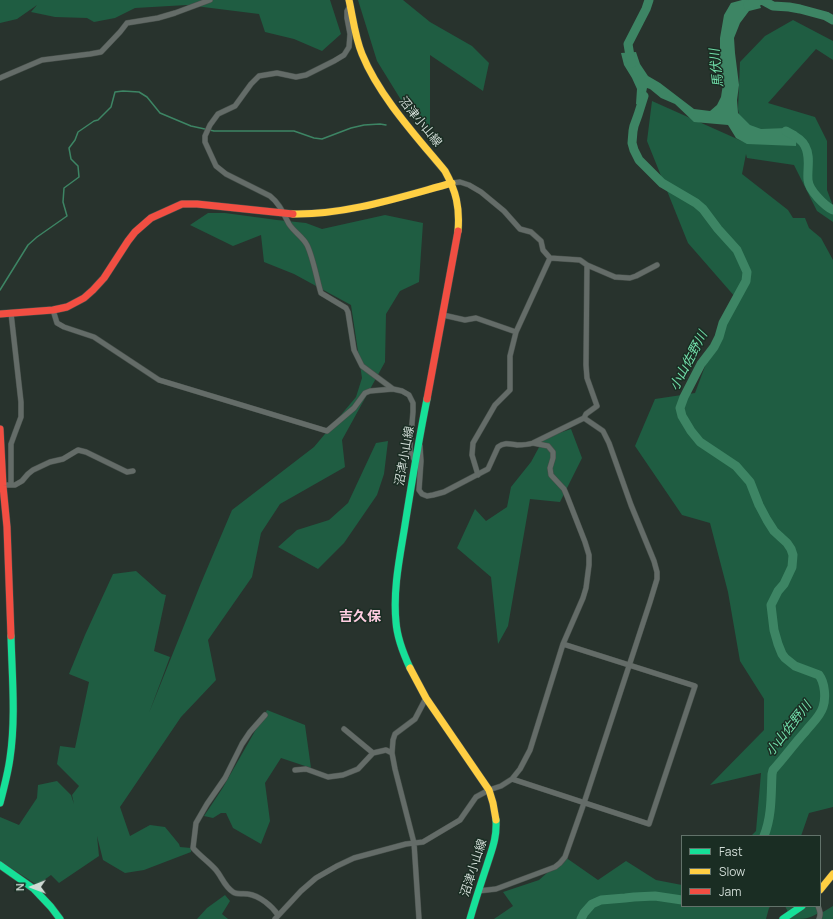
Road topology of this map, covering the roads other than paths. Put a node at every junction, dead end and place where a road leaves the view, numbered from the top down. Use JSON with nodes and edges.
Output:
{"nodes":[{"id":1,"x":210,"y":0,"type":"edge"},
{"id":2,"x":350,"y":3,"type":"edge"},
{"id":3,"x":0,"y":78,"type":"edge"},
{"id":4,"x":452,"y":182,"type":"junction"},
{"id":5,"x":285,"y":214,"type":"junction"},
{"id":6,"x":550,"y":258,"type":"junction"},
{"id":7,"x":587,"y":265,"type":"junction"},
{"id":8,"x":657,"y":265,"type":"dead end"},
{"id":9,"x":53,"y":310,"type":"junction"},
{"id":10,"x":0,"y":314,"type":"edge"},
{"id":11,"x":12,"y":314,"type":"junction"},
{"id":12,"x":442,"y":316,"type":"junction"},
{"id":13,"x":516,"y":332,"type":"junction"},
{"id":14,"x":394,"y":389,"type":"junction"},
{"id":15,"x":584,"y":418,"type":"junction"},
{"id":16,"x":0,"y":429,"type":"edge"},
{"id":17,"x":419,"y":439,"type":"junction"},
{"id":18,"x":533,"y":444,"type":"junction"},
{"id":19,"x":415,"y":462,"type":"junction"},
{"id":20,"x":133,"y":471,"type":"dead end"},
{"id":21,"x":478,"y":475,"type":"junction"},
{"id":22,"x":2,"y":482,"type":"edge"},
{"id":23,"x":11,"y":484,"type":"junction"},
{"id":24,"x":563,"y":644,"type":"junction"},
{"id":25,"x":629,"y":665,"type":"junction"},
{"id":26,"x":426,"y":698,"type":"junction"},
{"id":27,"x":265,"y":715,"type":"dead end"},
{"id":28,"x":344,"y":729,"type":"dead end"},
{"id":29,"x":392,"y":753,"type":"junction"},
{"id":30,"x":374,"y":754,"type":"junction"},
{"id":31,"x":294,"y":770,"type":"dead end"},
{"id":32,"x":512,"y":779,"type":"junction"},
{"id":33,"x":488,"y":790,"type":"junction"},
{"id":34,"x":0,"y":803,"type":"edge"},
{"id":35,"x":584,"y":803,"type":"junction"},
{"id":36,"x":414,"y":843,"type":"junction"},
{"id":37,"x":0,"y":865,"type":"edge"},
{"id":38,"x":833,"y":874,"type":"edge"},
{"id":39,"x":821,"y":889,"type":"edge"},
{"id":40,"x":478,"y":891,"type":"junction"},
{"id":41,"x":801,"y":907,"type":"edge"},
{"id":42,"x":818,"y":907,"type":"edge"},
{"id":43,"x":277,"y":917,"type":"edge"},
{"id":44,"x":60,"y":919,"type":"edge"},
{"id":45,"x":419,"y":919,"type":"edge"},
{"id":46,"x":470,"y":919,"type":"edge"},
{"id":47,"x":783,"y":919,"type":"edge"},
{"id":48,"x":819,"y":919,"type":"edge"}],
"edges":[{"from":1,"to":3,"type":"street"},
{"from":2,"to":4,"type":"street","name":"沼津小山線"},
{"from":2,"to":5,"type":"street"},
{"from":4,"to":5,"type":"street"},
{"from":4,"to":6,"type":"street"},
{"from":4,"to":12,"type":"street","name":"沼津小山線"},
{"from":5,"to":9,"type":"street"},
{"from":5,"to":14,"type":"street"},
{"from":6,"to":7,"type":"street"},
{"from":6,"to":13,"type":"street"},
{"from":7,"to":8,"type":"street"},
{"from":7,"to":15,"type":"street"},
{"from":9,"to":11,"type":"street"},
{"from":9,"to":14,"type":"street"},
{"from":10,"to":11,"type":"street"},
{"from":11,"to":23,"type":"street"},
{"from":12,"to":13,"type":"street"},
{"from":12,"to":17,"type":"street","name":"沼津小山線"},
{"from":13,"to":21,"type":"street"},
{"from":14,"to":19,"type":"street"},
{"from":15,"to":18,"type":"street"},
{"from":15,"to":25,"type":"street"},
{"from":16,"to":22,"type":"street"},
{"from":17,"to":19,"type":"street","name":"沼津小山線"},
{"from":17,"to":21,"type":"street"},
{"from":18,"to":21,"type":"street"},
{"from":18,"to":24,"type":"street"},
{"from":19,"to":26,"type":"street","name":"沼津小山線"},
{"from":20,"to":23,"type":"street"},
{"from":22,"to":23,"type":"street"},
{"from":22,"to":34,"type":"street"},
{"from":24,"to":25,"type":"street"},
{"from":24,"to":32,"type":"street"},
{"from":25,"to":35,"type":"street"},
{"from":25,"to":35,"type":"street"},
{"from":26,"to":29,"type":"street"},
{"from":26,"to":33,"type":"street","name":"沼津小山線"},
{"from":27,"to":43,"type":"street"},
{"from":28,"to":30,"type":"street"},
{"from":29,"to":30,"type":"street"},
{"from":29,"to":36,"type":"street"},
{"from":30,"to":31,"type":"street"},
{"from":32,"to":33,"type":"street"},
{"from":32,"to":35,"type":"street"},
{"from":33,"to":36,"type":"street"},
{"from":33,"to":40,"type":"street","name":"沼津小山線"},
{"from":35,"to":40,"type":"street"},
{"from":36,"to":43,"type":"street"},
{"from":36,"to":45,"type":"street"},
{"from":37,"to":44,"type":"street"},
{"from":38,"to":39,"type":"street"},
{"from":40,"to":46,"type":"street","name":"沼津小山線"},
{"from":41,"to":47,"type":"street"},
{"from":42,"to":48,"type":"street"}]}
